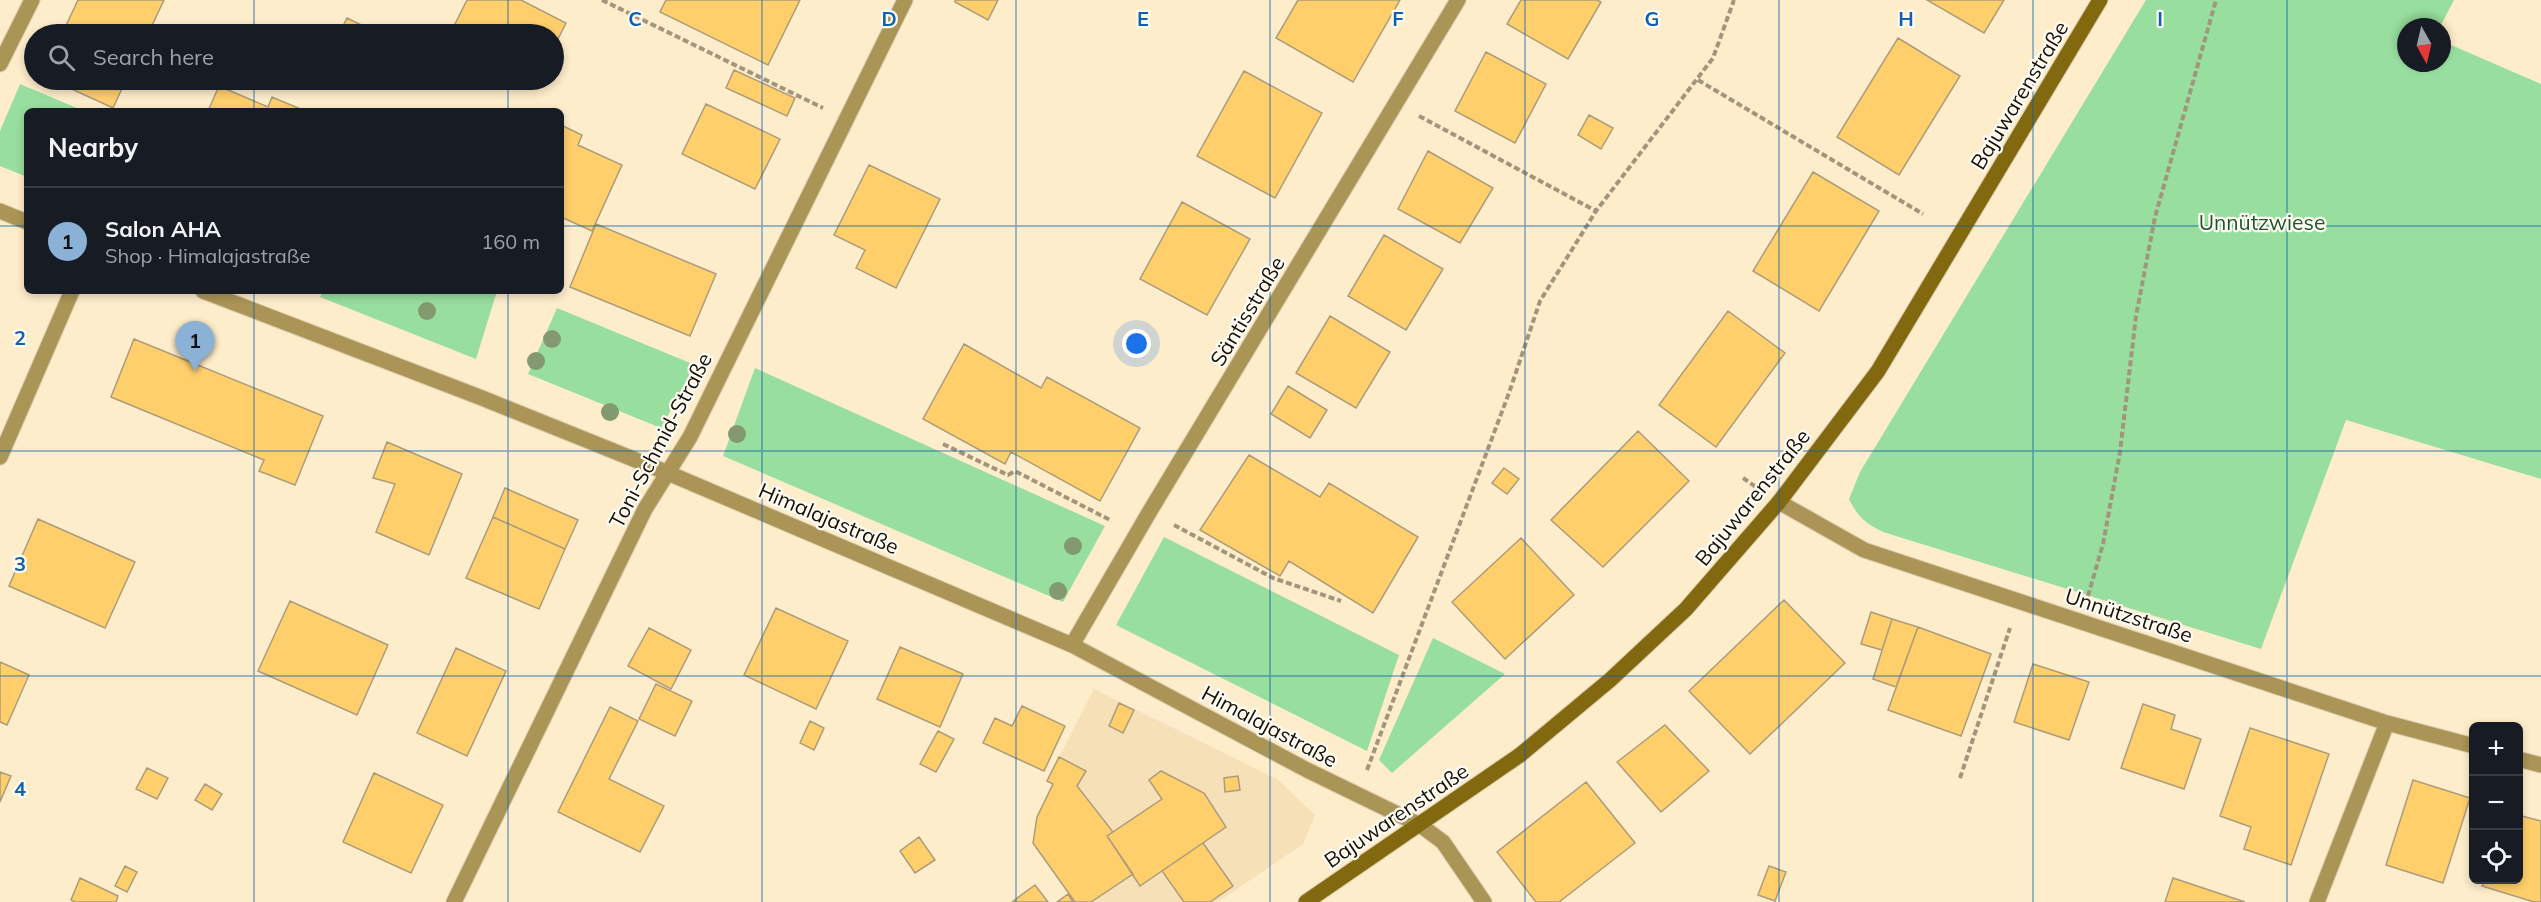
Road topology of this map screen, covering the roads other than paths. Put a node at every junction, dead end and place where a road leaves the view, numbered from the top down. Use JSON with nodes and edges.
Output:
{"nodes":[{"id":1,"x":32,"y":0,"type":"edge"},
{"id":2,"x":905,"y":0,"type":"edge"},
{"id":3,"x":1458,"y":0,"type":"edge"},
{"id":4,"x":2100,"y":0,"type":"edge"},
{"id":5,"x":0,"y":64,"type":"edge"},
{"id":6,"x":0,"y":211,"type":"edge"},
{"id":7,"x":24,"y":221,"type":"edge"},
{"id":8,"x":71,"y":294,"type":"edge"},
{"id":9,"x":211,"y":294,"type":"edge"},
{"id":10,"x":0,"y":457,"type":"edge"},
{"id":11,"x":668,"y":473,"type":"junction"},
{"id":12,"x":1779,"y":502,"type":"junction"},
{"id":13,"x":1072,"y":645,"type":"junction"},
{"id":14,"x":2387,"y":723,"type":"junction"},
{"id":15,"x":2469,"y":745,"type":"edge"},
{"id":16,"x":2523,"y":760,"type":"edge"},
{"id":17,"x":2541,"y":765,"type":"edge"},
{"id":18,"x":1420,"y":825,"type":"junction"},
{"id":19,"x":454,"y":902,"type":"edge"},
{"id":20,"x":1306,"y":902,"type":"edge"},
{"id":21,"x":1484,"y":902,"type":"edge"},
{"id":22,"x":2318,"y":902,"type":"edge"}],
"edges":[{"from":1,"to":5,"type":"street"},
{"from":2,"to":11,"type":"street","name":"Toni-Schmid-Straße"},
{"from":3,"to":13,"type":"street","name":"Säntisstraße"},
{"from":4,"to":12,"type":"main road","name":"Bajuwarenstraße"},
{"from":6,"to":7,"type":"street"},
{"from":8,"to":10,"type":"street"},
{"from":9,"to":11,"type":"street","name":"Himalajastraße"},
{"from":11,"to":13,"type":"street","name":"Himalajastraße"},
{"from":11,"to":19,"type":"street","name":"Toni-Schmid-Straße"},
{"from":12,"to":14,"type":"street","name":"Unnützstraße"},
{"from":12,"to":18,"type":"main road","name":"Bajuwarenstraße"},
{"from":13,"to":18,"type":"street","name":"Himalajastraße"},
{"from":14,"to":15,"type":"street","name":"Unnützstraße"},
{"from":14,"to":22,"type":"street"},
{"from":16,"to":17,"type":"street"},
{"from":18,"to":20,"type":"main road","name":"Bajuwarenstraße"},
{"from":18,"to":21,"type":"street","name":"Himalajastraße"}]}
